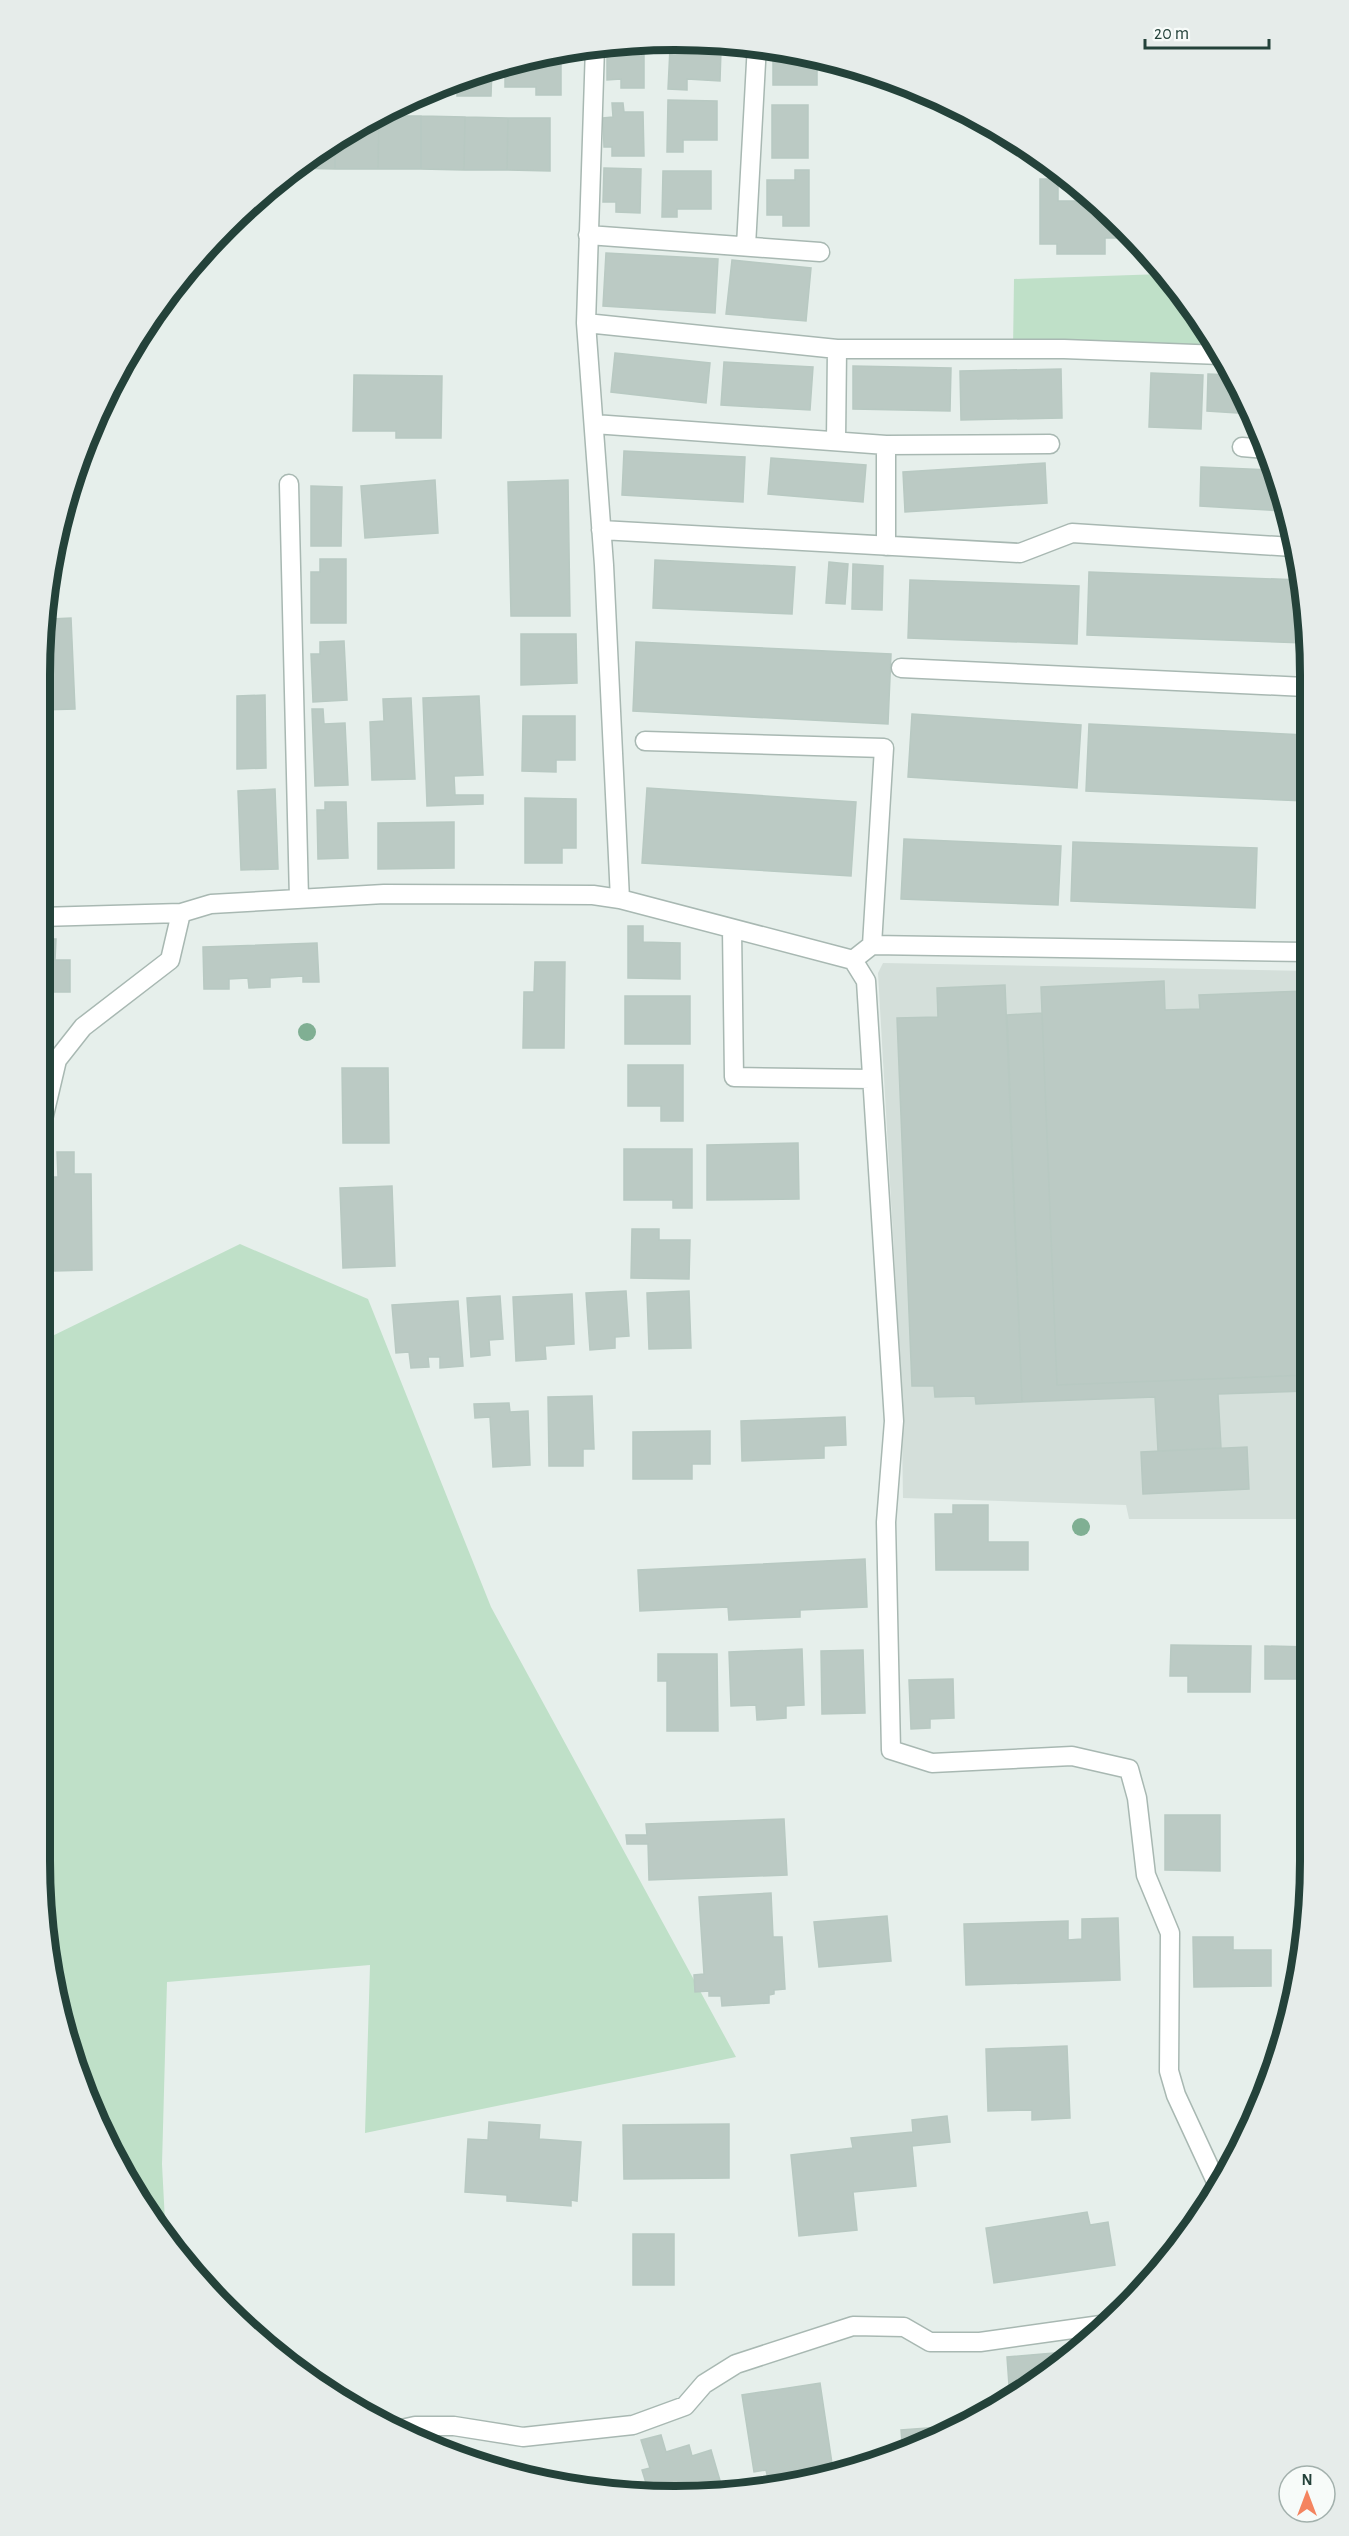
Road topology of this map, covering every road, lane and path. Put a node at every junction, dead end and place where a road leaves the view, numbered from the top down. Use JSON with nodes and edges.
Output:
{"nodes":[{"id":1,"x":595,"y":55,"type":"edge"},
{"id":2,"x":756,"y":55,"type":"edge"},
{"id":3,"x":588,"y":235,"type":"junction"},
{"id":4,"x":746,"y":246,"type":"junction"},
{"id":5,"x":820,"y":252,"type":"dead end"},
{"id":6,"x":586,"y":323,"type":"junction"},
{"id":7,"x":837,"y":349,"type":"junction"},
{"id":8,"x":1211,"y":355,"type":"edge"},
{"id":9,"x":594,"y":424,"type":"junction"},
{"id":10,"x":836,"y":441,"type":"junction"},
{"id":11,"x":1050,"y":444,"type":"dead end"},
{"id":12,"x":886,"y":445,"type":"junction"},
{"id":13,"x":1242,"y":447,"type":"dead end"},
{"id":14,"x":1257,"y":448,"type":"edge"},
{"id":15,"x":289,"y":484,"type":"dead end"},
{"id":16,"x":602,"y":530,"type":"junction"},
{"id":17,"x":886,"y":546,"type":"junction"},
{"id":18,"x":1286,"y":548,"type":"edge"},
{"id":19,"x":901,"y":668,"type":"dead end"},
{"id":20,"x":1300,"y":687,"type":"edge"},
{"id":21,"x":645,"y":741,"type":"dead end"},
{"id":22,"x":299,"y":898,"type":"junction"},
{"id":23,"x":620,"y":898,"type":"junction"},
{"id":24,"x":181,"y":913,"type":"junction"},
{"id":25,"x":50,"y":917,"type":"edge"},
{"id":26,"x":732,"y":929,"type":"junction"},
{"id":27,"x":872,"y":945,"type":"junction"},
{"id":28,"x":1300,"y":952,"type":"edge"},
{"id":29,"x":853,"y":960,"type":"junction"},
{"id":30,"x":871,"y":1079,"type":"junction"},
{"id":31,"x":50,"y":1090,"type":"edge"},
{"id":32,"x":1214,"y":2177,"type":"edge"},
{"id":33,"x":1092,"y":2326,"type":"edge"},
{"id":34,"x":409,"y":2427,"type":"edge"}],
"edges":[{"from":1,"to":3,"type":"street"},
{"from":2,"to":4,"type":"street"},
{"from":3,"to":4,"type":"street"},
{"from":3,"to":6,"type":"street"},
{"from":4,"to":5,"type":"street"},
{"from":6,"to":7,"type":"street"},
{"from":6,"to":9,"type":"street"},
{"from":7,"to":8,"type":"street"},
{"from":7,"to":10,"type":"street"},
{"from":9,"to":10,"type":"street"},
{"from":9,"to":16,"type":"street"},
{"from":10,"to":12,"type":"street"},
{"from":11,"to":12,"type":"street"},
{"from":12,"to":17,"type":"street"},
{"from":13,"to":14,"type":"street"},
{"from":15,"to":22,"type":"street"},
{"from":16,"to":17,"type":"street"},
{"from":16,"to":23,"type":"street"},
{"from":17,"to":18,"type":"street"},
{"from":19,"to":20,"type":"street"},
{"from":21,"to":27,"type":"street"},
{"from":22,"to":23,"type":"street"},
{"from":22,"to":24,"type":"street"},
{"from":23,"to":26,"type":"street"},
{"from":24,"to":25,"type":"street"},
{"from":24,"to":31,"type":"street"},
{"from":26,"to":29,"type":"street"},
{"from":26,"to":30,"type":"street"},
{"from":27,"to":28,"type":"street"},
{"from":27,"to":29,"type":"street"},
{"from":29,"to":30,"type":"street"},
{"from":30,"to":32,"type":"street"},
{"from":33,"to":34,"type":"street"}]}
